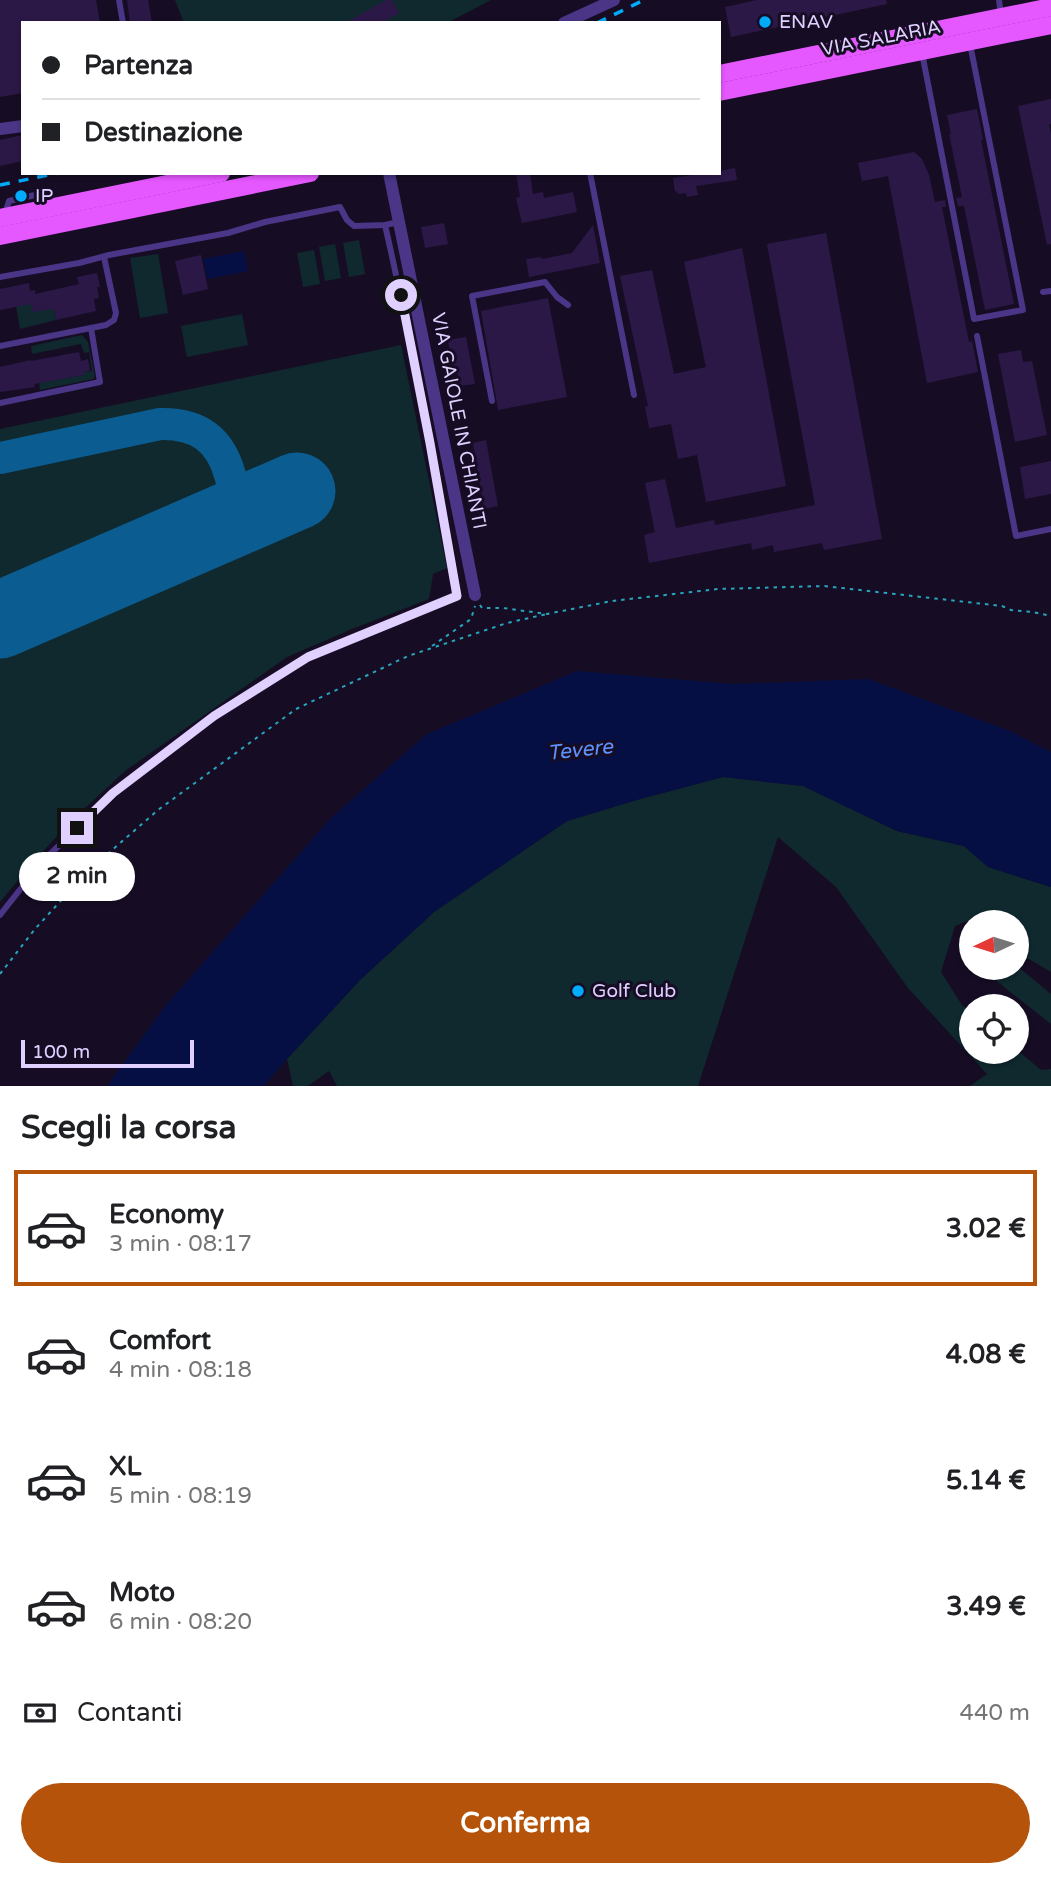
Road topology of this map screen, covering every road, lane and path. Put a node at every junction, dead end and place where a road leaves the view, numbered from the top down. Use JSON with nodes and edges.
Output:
{"nodes":[{"id":1,"x":120,"y":0,"type":"edge"},
{"id":2,"x":614,"y":0,"type":"edge"},
{"id":3,"x":1051,"y":8,"type":"edge"},
{"id":4,"x":1000,"y":9,"type":"edge"},
{"id":5,"x":122,"y":21,"type":"edge"},
{"id":6,"x":568,"y":21,"type":"edge"},
{"id":7,"x":1051,"y":25,"type":"edge"},
{"id":8,"x":970,"y":41,"type":"junction"},
{"id":9,"x":922,"y":51,"type":"junction"},
{"id":10,"x":721,"y":74,"type":"edge"},
{"id":11,"x":721,"y":92,"type":"edge"},
{"id":12,"x":21,"y":126,"type":"edge"},
{"id":13,"x":0,"y":129,"type":"edge"},
{"id":14,"x":210,"y":175,"type":"edge"},
{"id":15,"x":300,"y":175,"type":"edge"},
{"id":16,"x":389,"y":175,"type":"edge"},
{"id":17,"x":590,"y":175,"type":"edge"},
{"id":18,"x":2,"y":218,"type":"edge"},
{"id":19,"x":399,"y":222,"type":"junction"},
{"id":20,"x":385,"y":225,"type":"junction"},
{"id":21,"x":0,"y":236,"type":"edge"},
{"id":22,"x":104,"y":257,"type":"junction"},
{"id":23,"x":0,"y":276,"type":"edge"},
{"id":24,"x":1051,"y":291,"type":"edge"},
{"id":25,"x":1043,"y":292,"type":"dead end"},
{"id":26,"x":568,"y":305,"type":"dead end"},
{"id":27,"x":91,"y":328,"type":"junction"},
{"id":28,"x":977,"y":336,"type":"dead end"},
{"id":29,"x":0,"y":346,"type":"edge"},
{"id":30,"x":634,"y":395,"type":"dead end"},
{"id":31,"x":492,"y":401,"type":"dead end"},
{"id":32,"x":0,"y":403,"type":"edge"},
{"id":33,"x":1051,"y":529,"type":"edge"},
{"id":34,"x":475,"y":595,"type":"junction"},
{"id":35,"x":547,"y":614,"type":"junction"},
{"id":36,"x":1051,"y":616,"type":"edge"},
{"id":37,"x":427,"y":649,"type":"junction"},
{"id":38,"x":0,"y":915,"type":"edge"},
{"id":39,"x":0,"y":974,"type":"edge"}],
"edges":[{"from":1,"to":5,"type":"lane"},
{"from":2,"to":6,"type":"street"},
{"from":3,"to":4,"type":"main road","name":"VIA SALARIA"},
{"from":4,"to":10,"type":"main road","name":"VIA SALARIA"},
{"from":7,"to":8,"type":"main road","name":"VIA SALARIA"},
{"from":8,"to":9,"type":"main road","name":"VIA SALARIA"},
{"from":8,"to":9,"type":"lane"},
{"from":9,"to":11,"type":"main road","name":"VIA SALARIA"},
{"from":12,"to":13,"type":"street"},
{"from":14,"to":18,"type":"main road"},
{"from":15,"to":21,"type":"main road"},
{"from":16,"to":19,"type":"street","name":"VIA GAIOLE IN CHIANTI"},
{"from":17,"to":30,"type":"lane"},
{"from":19,"to":20,"type":"lane"},
{"from":19,"to":34,"type":"street","name":"VIA GAIOLE IN CHIANTI"},
{"from":20,"to":22,"type":"lane"},
{"from":20,"to":38,"type":"lane"},
{"from":22,"to":23,"type":"lane"},
{"from":22,"to":27,"type":"lane"},
{"from":24,"to":25,"type":"lane"},
{"from":26,"to":31,"type":"lane"},
{"from":27,"to":29,"type":"lane"},
{"from":27,"to":32,"type":"lane"},
{"from":28,"to":33,"type":"lane"},
{"from":34,"to":35,"type":"path"},
{"from":34,"to":37,"type":"path"},
{"from":35,"to":36,"type":"path"},
{"from":35,"to":37,"type":"path"},
{"from":37,"to":39,"type":"path"}]}
